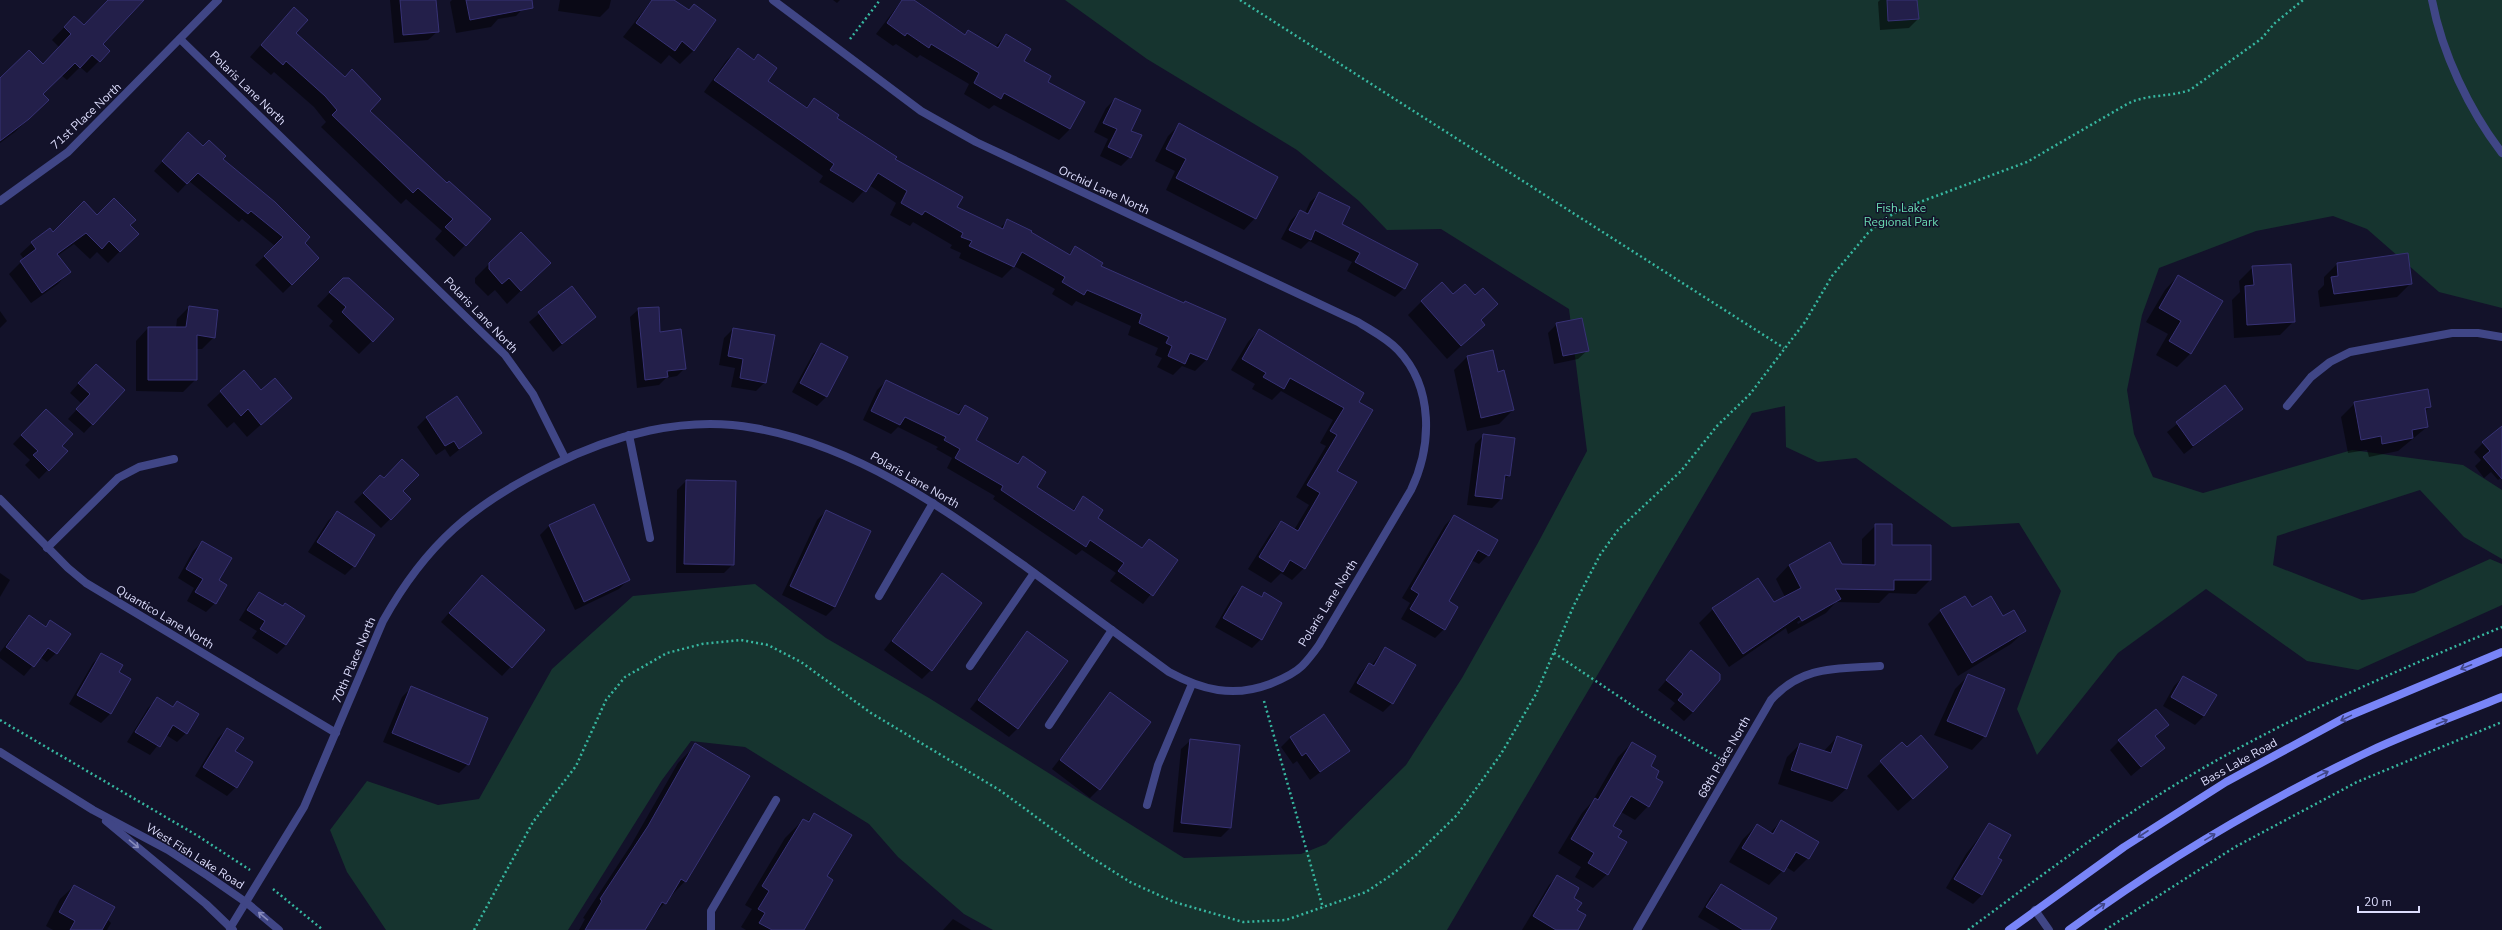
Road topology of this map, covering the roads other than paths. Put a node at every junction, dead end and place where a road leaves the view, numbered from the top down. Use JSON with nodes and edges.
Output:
{"nodes":[{"id":1,"x":218,"y":0,"type":"edge"},
{"id":2,"x":773,"y":0,"type":"edge"},
{"id":3,"x":2432,"y":0,"type":"edge"},
{"id":4,"x":180,"y":39,"type":"junction"},
{"id":5,"x":2502,"y":154,"type":"edge"},
{"id":6,"x":0,"y":201,"type":"edge"},
{"id":7,"x":2502,"y":337,"type":"edge"},
{"id":8,"x":1422,"y":393,"type":"joint"},
{"id":9,"x":2287,"y":406,"type":"dead end"},
{"id":10,"x":629,"y":435,"type":"junction"},
{"id":11,"x":565,"y":458,"type":"junction"},
{"id":12,"x":174,"y":459,"type":"dead end"},
{"id":13,"x":0,"y":499,"type":"edge"},
{"id":14,"x":933,"y":502,"type":"junction"},
{"id":15,"x":650,"y":538,"type":"dead end"},
{"id":16,"x":47,"y":548,"type":"junction"},
{"id":17,"x":1034,"y":573,"type":"junction"},
{"id":18,"x":879,"y":596,"type":"dead end"},
{"id":19,"x":1112,"y":630,"type":"junction"},
{"id":20,"x":2502,"y":652,"type":"edge"},
{"id":21,"x":970,"y":666,"type":"dead end"},
{"id":22,"x":1880,"y":666,"type":"dead end"},
{"id":23,"x":1192,"y":684,"type":"junction"},
{"id":24,"x":2502,"y":697,"type":"edge"},
{"id":25,"x":1049,"y":725,"type":"dead end"},
{"id":26,"x":336,"y":733,"type":"junction"},
{"id":27,"x":0,"y":752,"type":"edge"},
{"id":28,"x":776,"y":800,"type":"dead end"},
{"id":29,"x":1147,"y":806,"type":"dead end"},
{"id":30,"x":93,"y":810,"type":"junction"},
{"id":31,"x":246,"y":903,"type":"junction"},
{"id":32,"x":2035,"y":910,"type":"junction"},
{"id":33,"x":232,"y":929,"type":"edge"},
{"id":34,"x":1639,"y":929,"type":"edge"},
{"id":35,"x":279,"y":930,"type":"edge"},
{"id":36,"x":711,"y":930,"type":"edge"},
{"id":37,"x":2009,"y":930,"type":"edge"},
{"id":38,"x":2049,"y":930,"type":"edge"},
{"id":39,"x":2069,"y":930,"type":"edge"}],
"edges":[{"from":1,"to":4,"type":"street"},
{"from":2,"to":8,"type":"street","name":"Orchid Lane North"},
{"from":3,"to":5,"type":"street"},
{"from":4,"to":6,"type":"street","name":"71st Place North"},
{"from":4,"to":11,"type":"street","name":"Polaris Lane North"},
{"from":7,"to":9,"type":"street"},
{"from":8,"to":23,"type":"street","name":"Polaris Lane North"},
{"from":10,"to":11,"type":"street","name":"Polaris Lane North"},
{"from":10,"to":14,"type":"street","name":"Polaris Lane North"},
{"from":10,"to":15,"type":"street"},
{"from":11,"to":26,"type":"street","name":"70th Place North"},
{"from":12,"to":16,"type":"street"},
{"from":13,"to":16,"type":"street","name":"Quantico Lane North"},
{"from":14,"to":17,"type":"street","name":"Polaris Lane North"},
{"from":14,"to":18,"type":"street"},
{"from":16,"to":26,"type":"street","name":"Quantico Lane North"},
{"from":17,"to":19,"type":"street","name":"Polaris Lane North"},
{"from":17,"to":21,"type":"street"},
{"from":19,"to":23,"type":"street","name":"Polaris Lane North"},
{"from":19,"to":25,"type":"street"},
{"from":20,"to":32,"type":"main road","name":"Bass Lake Road","one_way":true},
{"from":22,"to":34,"type":"street","name":"68th Place North"},
{"from":23,"to":29,"type":"street"},
{"from":39,"to":24,"type":"main road","one_way":true},
{"from":26,"to":31,"type":"street","name":"70th Place North"},
{"from":27,"to":30,"type":"street","name":"West Fish Lake Road"},
{"from":28,"to":36,"type":"street"},
{"from":30,"to":31,"type":"street","name":"West Fish Lake Road"},
{"from":30,"to":33,"type":"street","name":"West Fish Lake Road","one_way":true},
{"from":31,"to":33,"type":"street","name":"70th Place North"},
{"from":35,"to":31,"type":"street","name":"West Fish Lake Road","one_way":true},
{"from":32,"to":37,"type":"main road","name":"Bass Lake Road"},
{"from":32,"to":38,"type":"street"}]}
